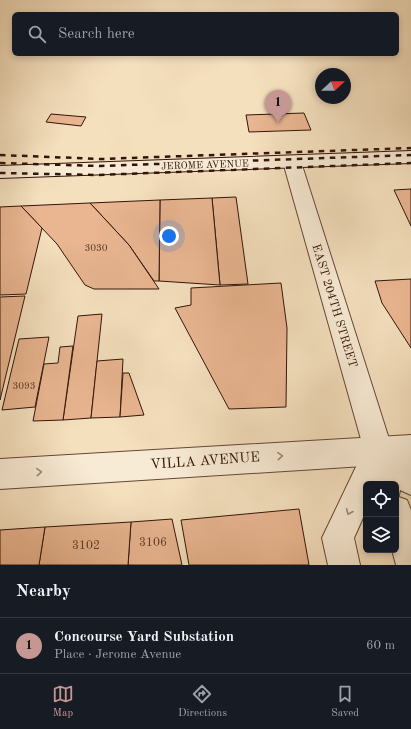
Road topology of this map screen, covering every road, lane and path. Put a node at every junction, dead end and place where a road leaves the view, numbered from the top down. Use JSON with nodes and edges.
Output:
{"nodes":[{"id":1,"x":411,"y":157,"type":"edge"},
{"id":2,"x":292,"y":162,"type":"junction"},
{"id":3,"x":0,"y":172,"type":"edge"},
{"id":4,"x":411,"y":449,"type":"edge"},
{"id":5,"x":378,"y":451,"type":"junction"},
{"id":6,"x":0,"y":474,"type":"edge"},
{"id":7,"x":411,"y":480,"type":"edge"},
{"id":8,"x":387,"y":481,"type":"edge"},
{"id":9,"x":398,"y":517,"type":"edge"},
{"id":10,"x":411,"y":561,"type":"edge"},
{"id":11,"x":344,"y":565,"type":"edge"}],
"edges":[{"from":1,"to":2,"type":"street","name":"JEROME AVENUE"},
{"from":2,"to":3,"type":"street","name":"JEROME AVENUE"},
{"from":2,"to":5,"type":"street","name":"EAST 204TH STREET"},
{"from":4,"to":5,"type":"street","name":"VILLA AVENUE"},
{"from":6,"to":5,"type":"street","name":"VILLA AVENUE","one_way":true},
{"from":5,"to":7,"type":"street"},
{"from":5,"to":8,"type":"street","name":"EAST 204TH STREET"},
{"from":5,"to":11,"type":"street","one_way":true},
{"from":9,"to":10,"type":"street"}]}
